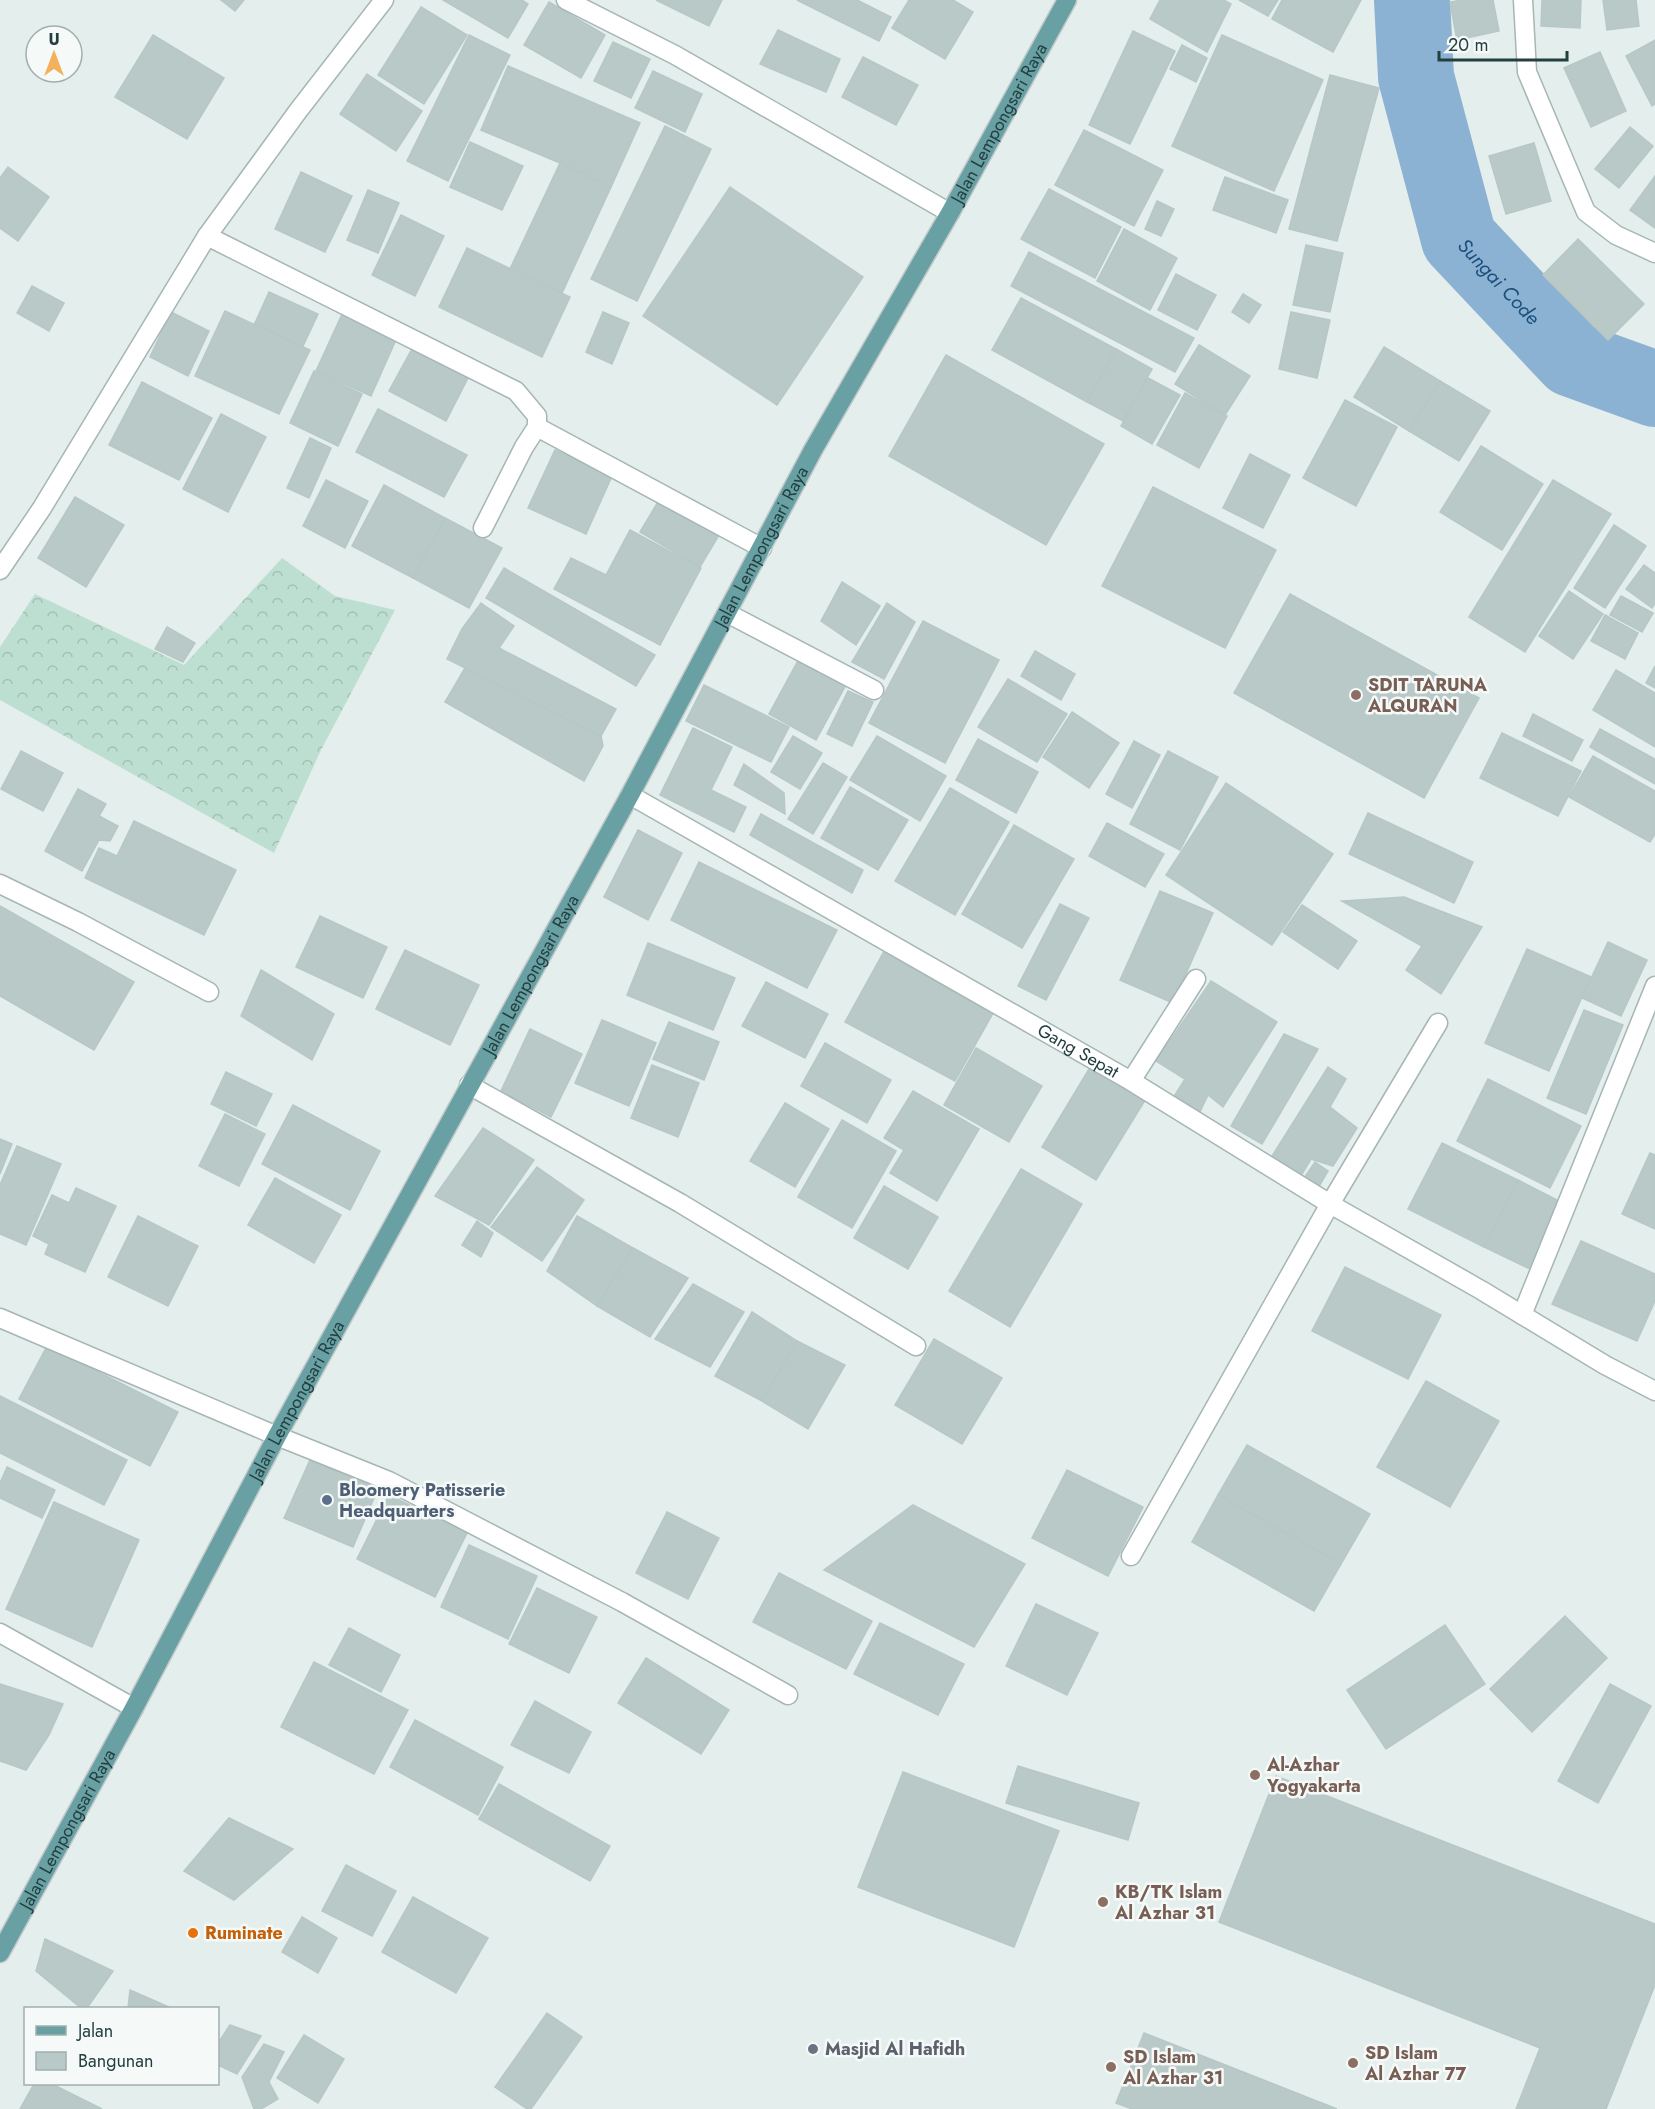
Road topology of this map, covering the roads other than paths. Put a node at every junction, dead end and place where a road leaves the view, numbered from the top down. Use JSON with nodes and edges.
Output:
{"nodes":[{"id":1,"x":384,"y":0,"type":"edge"},
{"id":2,"x":566,"y":0,"type":"edge"},
{"id":3,"x":1067,"y":0,"type":"edge"},
{"id":4,"x":1523,"y":0,"type":"edge"},
{"id":5,"x":950,"y":213,"type":"junction"},
{"id":6,"x":207,"y":236,"type":"junction"},
{"id":7,"x":1655,"y":253,"type":"edge"},
{"id":8,"x":537,"y":427,"type":"junction"},
{"id":9,"x":483,"y":528,"type":"dead end"},
{"id":10,"x":762,"y":548,"type":"junction"},
{"id":11,"x":0,"y":570,"type":"edge"},
{"id":12,"x":728,"y":613,"type":"junction"},
{"id":13,"x":874,"y":690,"type":"dead end"},
{"id":14,"x":630,"y":795,"type":"junction"},
{"id":15,"x":0,"y":884,"type":"edge"},
{"id":16,"x":1196,"y":979,"type":"dead end"},
{"id":17,"x":209,"y":992,"type":"dead end"},
{"id":18,"x":1654,"y":995,"type":"edge"},
{"id":19,"x":1438,"y":1023,"type":"dead end"},
{"id":20,"x":1131,"y":1081,"type":"junction"},
{"id":21,"x":470,"y":1085,"type":"junction"},
{"id":22,"x":1330,"y":1204,"type":"junction"},
{"id":23,"x":1522,"y":1316,"type":"junction"},
{"id":24,"x":0,"y":1318,"type":"edge"},
{"id":25,"x":916,"y":1346,"type":"dead end"},
{"id":26,"x":1655,"y":1392,"type":"edge"},
{"id":27,"x":277,"y":1436,"type":"junction"},
{"id":28,"x":1131,"y":1556,"type":"dead end"},
{"id":29,"x":0,"y":1633,"type":"edge"},
{"id":30,"x":788,"y":1695,"type":"dead end"},
{"id":31,"x":134,"y":1708,"type":"junction"},
{"id":32,"x":0,"y":1953,"type":"edge"}],
"edges":[{"from":1,"to":6,"type":"street"},
{"from":2,"to":5,"type":"street"},
{"from":3,"to":5,"type":"main road","name":"Jalan Lempongsari Raya"},
{"from":4,"to":7,"type":"street"},
{"from":5,"to":10,"type":"main road","name":"Jalan Lempongsari Raya"},
{"from":6,"to":8,"type":"street"},
{"from":6,"to":11,"type":"street"},
{"from":8,"to":9,"type":"street"},
{"from":8,"to":10,"type":"street"},
{"from":10,"to":12,"type":"main road","name":"Jalan Lempongsari Raya"},
{"from":12,"to":13,"type":"street"},
{"from":12,"to":14,"type":"main road","name":"Jalan Lempongsari Raya"},
{"from":14,"to":20,"type":"street","name":"Gang Sepat"},
{"from":14,"to":21,"type":"main road","name":"Jalan Lempongsari Raya"},
{"from":15,"to":17,"type":"street"},
{"from":16,"to":20,"type":"street"},
{"from":18,"to":23,"type":"street"},
{"from":19,"to":22,"type":"street"},
{"from":20,"to":22,"type":"street","name":"Gang Sepat"},
{"from":21,"to":25,"type":"street"},
{"from":21,"to":27,"type":"main road","name":"Jalan Lempongsari Raya"},
{"from":22,"to":23,"type":"street","name":"Gang Sepat"},
{"from":22,"to":28,"type":"street"},
{"from":23,"to":26,"type":"street","name":"Gang Sepat"},
{"from":24,"to":27,"type":"street"},
{"from":27,"to":30,"type":"street"},
{"from":27,"to":31,"type":"main road","name":"Jalan Lempongsari Raya"},
{"from":29,"to":31,"type":"street"},
{"from":31,"to":32,"type":"main road","name":"Jalan Lempongsari Raya"}]}
